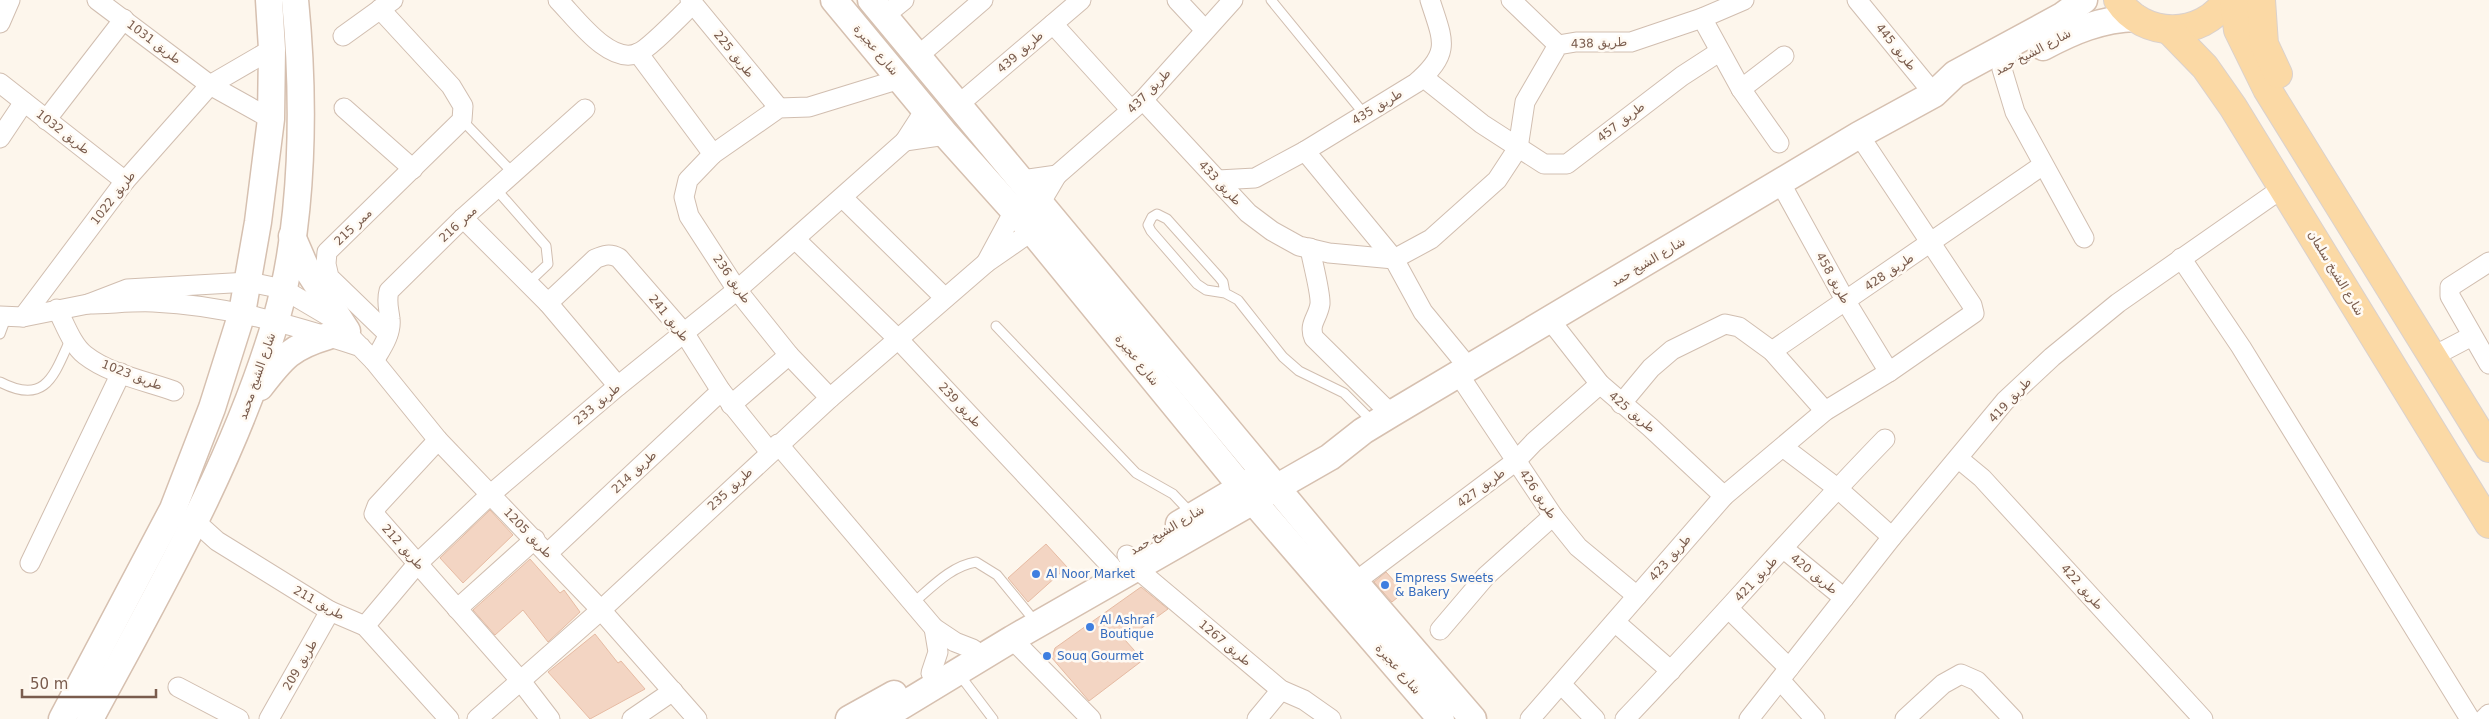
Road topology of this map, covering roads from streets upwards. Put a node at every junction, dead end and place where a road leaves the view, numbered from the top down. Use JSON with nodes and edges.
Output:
{"nodes":[{"id":1,"x":10,"y":0,"type":"edge"},
{"id":2,"x":97,"y":0,"type":"edge"},
{"id":3,"x":269,"y":0,"type":"edge"},
{"id":4,"x":294,"y":0,"type":"edge"},
{"id":5,"x":558,"y":0,"type":"edge"},
{"id":6,"x":834,"y":0,"type":"edge"},
{"id":7,"x":983,"y":0,"type":"edge"},
{"id":8,"x":1177,"y":0,"type":"edge"},
{"id":9,"x":1233,"y":0,"type":"edge"},
{"id":10,"x":1430,"y":0,"type":"edge"},
{"id":11,"x":1510,"y":0,"type":"edge"},
{"id":12,"x":1744,"y":0,"type":"edge"},
{"id":13,"x":1857,"y":0,"type":"edge"},
{"id":14,"x":2084,"y":0,"type":"edge"},
{"id":15,"x":2227,"y":0,"type":"edge"},
{"id":16,"x":2234,"y":0,"type":"edge"},
{"id":17,"x":2262,"y":0,"type":"edge"},
{"id":18,"x":692,"y":2,"type":"edge"},
{"id":19,"x":1075,"y":2,"type":"edge"},
{"id":20,"x":386,"y":5,"type":"edge"},
{"id":21,"x":886,"y":5,"type":"edge"},
{"id":22,"x":2127,"y":9,"type":"edge"},
{"id":23,"x":1702,"y":18,"type":"junction"},
{"id":24,"x":124,"y":20,"type":"junction"},
{"id":25,"x":0,"y":23,"type":"edge"},
{"id":26,"x":1053,"y":24,"type":"junction"},
{"id":27,"x":1205,"y":30,"type":"junction"},
{"id":28,"x":2170,"y":31,"type":"junction"},
{"id":29,"x":343,"y":36,"type":"dead end"},
{"id":30,"x":2012,"y":43,"type":"junction"},
{"id":31,"x":1558,"y":45,"type":"junction"},
{"id":32,"x":272,"y":49,"type":"junction"},
{"id":33,"x":1719,"y":52,"type":"junction"},
{"id":34,"x":638,"y":53,"type":"junction"},
{"id":35,"x":918,"y":56,"type":"junction"},
{"id":36,"x":1784,"y":56,"type":"dead end"},
{"id":37,"x":2002,"y":69,"type":"junction"},
{"id":38,"x":1423,"y":77,"type":"junction"},
{"id":39,"x":900,"y":79,"type":"junction"},
{"id":40,"x":0,"y":83,"type":"edge"},
{"id":41,"x":210,"y":85,"type":"junction"},
{"id":42,"x":1741,"y":89,"type":"junction"},
{"id":43,"x":1934,"y":94,"type":"junction"},
{"id":44,"x":24,"y":102,"type":"junction"},
{"id":45,"x":958,"y":105,"type":"junction"},
{"id":46,"x":1137,"y":105,"type":"junction"},
{"id":47,"x":344,"y":108,"type":"dead end"},
{"id":48,"x":779,"y":108,"type":"junction"},
{"id":49,"x":585,"y":109,"type":"dead end"},
{"id":50,"x":925,"y":110,"type":"junction"},
{"id":51,"x":271,"y":119,"type":"junction"},
{"id":52,"x":46,"y":120,"type":"junction"},
{"id":53,"x":2294,"y":133,"type":"junction"},
{"id":54,"x":946,"y":135,"type":"junction"},
{"id":55,"x":1859,"y":135,"type":"junction"},
{"id":56,"x":0,"y":138,"type":"edge"},
{"id":57,"x":905,"y":141,"type":"junction"},
{"id":58,"x":1779,"y":143,"type":"dead end"},
{"id":59,"x":1518,"y":148,"type":"junction"},
{"id":60,"x":1305,"y":151,"type":"junction"},
{"id":61,"x":713,"y":154,"type":"junction"},
{"id":62,"x":2043,"y":165,"type":"junction"},
{"id":63,"x":413,"y":169,"type":"junction"},
{"id":64,"x":1056,"y":175,"type":"junction"},
{"id":65,"x":1255,"y":178,"type":"junction"},
{"id":66,"x":1022,"y":180,"type":"junction"},
{"id":67,"x":1218,"y":180,"type":"junction"},
{"id":68,"x":125,"y":182,"type":"junction"},
{"id":69,"x":1780,"y":182,"type":"junction"},
{"id":70,"x":2284,"y":187,"type":"junction"},
{"id":71,"x":843,"y":198,"type":"junction"},
{"id":72,"x":1041,"y":202,"type":"junction"},
{"id":73,"x":1014,"y":211,"type":"junction"},
{"id":74,"x":1248,"y":213,"type":"junction"},
{"id":75,"x":464,"y":218,"type":"junction"},
{"id":76,"x":1032,"y":231,"type":"junction"},
{"id":77,"x":292,"y":236,"type":"junction"},
{"id":78,"x":2084,"y":238,"type":"dead end"},
{"id":79,"x":795,"y":239,"type":"junction"},
{"id":80,"x":1931,"y":243,"type":"junction"},
{"id":81,"x":1310,"y":248,"type":"junction"},
{"id":82,"x":2181,"y":258,"type":"junction"},
{"id":83,"x":1394,"y":259,"type":"junction"},
{"id":84,"x":2489,"y":262,"type":"edge"},
{"id":85,"x":986,"y":263,"type":"junction"},
{"id":86,"x":249,"y":282,"type":"junction"},
{"id":87,"x":283,"y":288,"type":"junction"},
{"id":88,"x":738,"y":290,"type":"junction"},
{"id":89,"x":945,"y":298,"type":"junction"},
{"id":90,"x":1845,"y":300,"type":"junction"},
{"id":91,"x":548,"y":303,"type":"junction"},
{"id":92,"x":88,"y":304,"type":"junction"},
{"id":93,"x":57,"y":309,"type":"junction"},
{"id":94,"x":242,"y":313,"type":"junction"},
{"id":95,"x":276,"y":320,"type":"junction"},
{"id":96,"x":1550,"y":320,"type":"junction"},
{"id":97,"x":7,"y":321,"type":"edge"},
{"id":98,"x":388,"y":334,"type":"junction"},
{"id":99,"x":685,"y":334,"type":"junction"},
{"id":100,"x":2472,"y":336,"type":"junction"},
{"id":101,"x":345,"y":338,"type":"junction"},
{"id":102,"x":898,"y":339,"type":"junction"},
{"id":103,"x":1772,"y":351,"type":"junction"},
{"id":104,"x":790,"y":355,"type":"junction"},
{"id":105,"x":2432,"y":357,"type":"junction"},
{"id":106,"x":374,"y":361,"type":"junction"},
{"id":107,"x":2489,"y":364,"type":"edge"},
{"id":108,"x":1464,"y":371,"type":"junction"},
{"id":109,"x":1889,"y":372,"type":"junction"},
{"id":110,"x":121,"y":373,"type":"junction"},
{"id":111,"x":1600,"y":384,"type":"junction"},
{"id":112,"x":618,"y":386,"type":"junction"},
{"id":113,"x":174,"y":391,"type":"dead end"},
{"id":114,"x":726,"y":398,"type":"junction"},
{"id":115,"x":830,"y":398,"type":"junction"},
{"id":116,"x":248,"y":403,"type":"junction"},
{"id":117,"x":1621,"y":404,"type":"junction"},
{"id":118,"x":1825,"y":411,"type":"junction"},
{"id":119,"x":1376,"y":423,"type":"junction"},
{"id":120,"x":1885,"y":439,"type":"dead end"},
{"id":121,"x":438,"y":440,"type":"junction"},
{"id":122,"x":1783,"y":447,"type":"junction"},
{"id":123,"x":774,"y":448,"type":"junction"},
{"id":124,"x":2489,"y":448,"type":"edge"},
{"id":125,"x":1959,"y":458,"type":"junction"},
{"id":126,"x":1516,"y":462,"type":"junction"},
{"id":127,"x":1271,"y":481,"type":"junction"},
{"id":128,"x":1837,"y":488,"type":"junction"},
{"id":129,"x":491,"y":494,"type":"junction"},
{"id":130,"x":1246,"y":494,"type":"junction"},
{"id":131,"x":1724,"y":496,"type":"junction"},
{"id":132,"x":1552,"y":516,"type":"junction"},
{"id":133,"x":196,"y":522,"type":"junction"},
{"id":134,"x":2489,"y":524,"type":"edge"},
{"id":135,"x":1892,"y":537,"type":"junction"},
{"id":136,"x":541,"y":546,"type":"junction"},
{"id":137,"x":1784,"y":549,"type":"junction"},
{"id":138,"x":30,"y":563,"type":"dead end"},
{"id":139,"x":418,"y":563,"type":"junction"},
{"id":140,"x":1123,"y":566,"type":"junction"},
{"id":141,"x":1355,"y":582,"type":"junction"},
{"id":142,"x":1637,"y":596,"type":"junction"},
{"id":143,"x":1844,"y":598,"type":"junction"},
{"id":144,"x":457,"y":609,"type":"junction"},
{"id":145,"x":1728,"y":609,"type":"junction"},
{"id":146,"x":601,"y":610,"type":"junction"},
{"id":147,"x":330,"y":611,"type":"junction"},
{"id":148,"x":1615,"y":622,"type":"junction"},
{"id":149,"x":366,"y":626,"type":"junction"},
{"id":150,"x":934,"y":628,"type":"junction"},
{"id":151,"x":1440,"y":630,"type":"dead end"},
{"id":152,"x":1012,"y":639,"type":"junction"},
{"id":153,"x":973,"y":649,"type":"junction"},
{"id":154,"x":1671,"y":671,"type":"junction"},
{"id":155,"x":931,"y":673,"type":"junction"},
{"id":156,"x":1785,"y":674,"type":"junction"},
{"id":157,"x":520,"y":680,"type":"junction"},
{"id":158,"x":1562,"y":684,"type":"junction"},
{"id":159,"x":178,"y":687,"type":"dead end"},
{"id":160,"x":1281,"y":690,"type":"junction"},
{"id":161,"x":674,"y":691,"type":"junction"},
{"id":162,"x":2489,"y":714,"type":"edge"},
{"id":163,"x":62,"y":719,"type":"edge"},
{"id":164,"x":90,"y":719,"type":"edge"},
{"id":165,"x":239,"y":719,"type":"edge"},
{"id":166,"x":269,"y":719,"type":"edge"},
{"id":167,"x":449,"y":719,"type":"edge"},
{"id":168,"x":477,"y":719,"type":"edge"},
{"id":169,"x":550,"y":719,"type":"edge"},
{"id":170,"x":632,"y":719,"type":"edge"},
{"id":171,"x":697,"y":719,"type":"edge"},
{"id":172,"x":849,"y":719,"type":"edge"},
{"id":173,"x":880,"y":719,"type":"edge"},
{"id":174,"x":1091,"y":719,"type":"edge"},
{"id":175,"x":1258,"y":719,"type":"edge"},
{"id":176,"x":1331,"y":719,"type":"edge"},
{"id":177,"x":1441,"y":719,"type":"edge"},
{"id":178,"x":1473,"y":719,"type":"edge"},
{"id":179,"x":1530,"y":719,"type":"edge"},
{"id":180,"x":1595,"y":719,"type":"edge"},
{"id":181,"x":1626,"y":719,"type":"edge"},
{"id":182,"x":1749,"y":719,"type":"edge"},
{"id":183,"x":1815,"y":719,"type":"edge"},
{"id":184,"x":1907,"y":719,"type":"edge"},
{"id":185,"x":2013,"y":719,"type":"edge"},
{"id":186,"x":2203,"y":719,"type":"edge"},
{"id":187,"x":2470,"y":719,"type":"edge"},
{"id":188,"x":2484,"y":719,"type":"edge"}],
"edges":[{"from":1,"to":25,"type":"street"},
{"from":2,"to":24,"type":"street","name":"طريق 1031"},
{"from":3,"to":32,"type":"street"},
{"from":4,"to":77,"type":"street","name":"شارع الشيخ محمد"},
{"from":5,"to":34,"type":"street"},
{"from":6,"to":39,"type":"street","name":"شارع عجيرة"},
{"from":7,"to":35,"type":"street"},
{"from":8,"to":27,"type":"street"},
{"from":9,"to":27,"type":"street","name":"طريق 437"},
{"from":10,"to":38,"type":"street","name":"طريق 435"},
{"from":11,"to":31,"type":"street"},
{"from":12,"to":23,"type":"street","name":"طريق 438"},
{"from":13,"to":43,"type":"street","name":"طريق 445"},
{"from":14,"to":30,"type":"street","name":"شارع الشيخ حمد"},
{"from":15,"to":28,"type":"main road"},
{"from":16,"to":53,"type":"main road"},
{"from":17,"to":53,"type":"main road"},
{"from":18,"to":34,"type":"street"},
{"from":18,"to":48,"type":"street","name":"طريق 225"},
{"from":19,"to":26,"type":"street","name":"طريق 439"},
{"from":20,"to":29,"type":"street"},
{"from":20,"to":63,"type":"street","name":"ممر 215"},
{"from":21,"to":35,"type":"street","name":"شارع عجيرة"},
{"from":22,"to":28,"type":"main road"},
{"from":22,"to":37,"type":"street","name":"شارع الشيخ حمد"},
{"from":23,"to":31,"type":"street","name":"طريق 438"},
{"from":23,"to":33,"type":"street"},
{"from":24,"to":41,"type":"street","name":"طريق 1031"},
{"from":24,"to":52,"type":"street"},
{"from":26,"to":45,"type":"street","name":"طريق 439"},
{"from":26,"to":46,"type":"street","name":"طريق 433"},
{"from":27,"to":46,"type":"street","name":"طريق 437"},
{"from":28,"to":70,"type":"main road","name":"شارع الشيخ سلمان"},
{"from":30,"to":37,"type":"street"},
{"from":30,"to":43,"type":"street","name":"شارع الشيخ حمد"},
{"from":31,"to":59,"type":"street","name":"طريق 438"},
{"from":32,"to":41,"type":"street","name":"طريق 1022"},
{"from":32,"to":51,"type":"street"},
{"from":33,"to":42,"type":"street"},
{"from":33,"to":59,"type":"street","name":"طريق 457"},
{"from":34,"to":61,"type":"street"},
{"from":35,"to":45,"type":"street","name":"شارع عجيرة"},
{"from":36,"to":42,"type":"street"},
{"from":37,"to":43,"type":"street","name":"شارع الشيخ حمد"},
{"from":37,"to":62,"type":"street"},
{"from":38,"to":59,"type":"street","name":"طريق 457"},
{"from":38,"to":60,"type":"street","name":"طريق 435"},
{"from":39,"to":48,"type":"street"},
{"from":39,"to":50,"type":"street","name":"شارع عجيرة"},
{"from":40,"to":44,"type":"street","name":"طريق 1032"},
{"from":41,"to":51,"type":"street"},
{"from":41,"to":68,"type":"street","name":"طريق 1022"},
{"from":42,"to":58,"type":"street"},
{"from":43,"to":55,"type":"street","name":"شارع الشيخ حمد"},
{"from":44,"to":52,"type":"street","name":"طريق 1032"},
{"from":44,"to":56,"type":"street"},
{"from":45,"to":66,"type":"street","name":"شارع عجيرة"},
{"from":46,"to":64,"type":"street","name":"طريق 437"},
{"from":46,"to":67,"type":"street","name":"طريق 433"},
{"from":47,"to":63,"type":"street"},
{"from":48,"to":61,"type":"street"},
{"from":49,"to":75,"type":"street","name":"ممر 216"},
{"from":50,"to":54,"type":"street","name":"شارع عجيرة"},
{"from":50,"to":57,"type":"street","name":"طريق 233"},
{"from":51,"to":86,"type":"street"},
{"from":52,"to":68,"type":"street","name":"طريق 1032"},
{"from":53,"to":105,"type":"main road"},
{"from":54,"to":57,"type":"street"},
{"from":54,"to":73,"type":"street","name":"شارع عجيرة"},
{"from":55,"to":69,"type":"street","name":"شارع الشيخ حمد"},
{"from":55,"to":80,"type":"street"},
{"from":57,"to":71,"type":"street","name":"طريق 233"},
{"from":59,"to":83,"type":"street"},
{"from":60,"to":65,"type":"street","name":"طريق 435"},
{"from":60,"to":83,"type":"street","name":"طريق 426"},
{"from":61,"to":88,"type":"street","name":"طريق 236"},
{"from":62,"to":78,"type":"street"},
{"from":62,"to":80,"type":"street","name":"طريق 428"},
{"from":63,"to":98,"type":"street","name":"ممر 215"},
{"from":64,"to":66,"type":"street"},
{"from":64,"to":72,"type":"street","name":"طريق 437"},
{"from":65,"to":67,"type":"street","name":"طريق 435"},
{"from":65,"to":74,"type":"street"},
{"from":66,"to":72,"type":"street","name":"شارع عجيرة"},
{"from":67,"to":74,"type":"street","name":"طريق 433"},
{"from":68,"to":97,"type":"street","name":"طريق 1022"},
{"from":69,"to":90,"type":"street","name":"طريق 458"},
{"from":69,"to":96,"type":"street","name":"شارع الشيخ حمد"},
{"from":70,"to":82,"type":"street","name":"طريق 419"},
{"from":70,"to":134,"type":"main road","name":"شارع الشيخ سلمان"},
{"from":71,"to":79,"type":"street","name":"طريق 233"},
{"from":71,"to":89,"type":"street"},
{"from":72,"to":127,"type":"street","name":"شارع عجيرة"},
{"from":73,"to":76,"type":"street","name":"شارع عجيرة"},
{"from":73,"to":85,"type":"street","name":"طريق 235"},
{"from":74,"to":81,"type":"street","name":"طريق 433"},
{"from":75,"to":91,"type":"street"},
{"from":75,"to":98,"type":"street","name":"ممر 216"},
{"from":76,"to":85,"type":"street","name":"طريق 235"},
{"from":76,"to":130,"type":"street","name":"شارع عجيرة"},
{"from":77,"to":87,"type":"street","name":"شارع الشيخ محمد"},
{"from":77,"to":101,"type":"street"},
{"from":79,"to":88,"type":"street","name":"طريق 233"},
{"from":79,"to":102,"type":"street","name":"طريق 239"},
{"from":80,"to":90,"type":"street","name":"طريق 428"},
{"from":80,"to":109,"type":"street","name":"طريق 423"},
{"from":81,"to":83,"type":"street","name":"طريق 433"},
{"from":81,"to":119,"type":"street"},
{"from":82,"to":125,"type":"street","name":"طريق 419"},
{"from":82,"to":187,"type":"street"},
{"from":83,"to":108,"type":"street","name":"طريق 426"},
{"from":84,"to":100,"type":"street"},
{"from":85,"to":89,"type":"street","name":"طريق 235"},
{"from":86,"to":87,"type":"street","name":"طريق 1205"},
{"from":86,"to":92,"type":"street","name":"طريق 1205"},
{"from":86,"to":94,"type":"street"},
{"from":87,"to":95,"type":"street","name":"شارع الشيخ محمد"},
{"from":87,"to":101,"type":"street","name":"طريق 1205"},
{"from":88,"to":99,"type":"street","name":"طريق 233"},
{"from":88,"to":104,"type":"street","name":"طريق 236"},
{"from":89,"to":102,"type":"street","name":"طريق 235"},
{"from":90,"to":103,"type":"street","name":"طريق 428"},
{"from":90,"to":109,"type":"street","name":"طريق 458"},
{"from":91,"to":99,"type":"street","name":"طريق 241"},
{"from":91,"to":112,"type":"street"},
{"from":92,"to":93,"type":"street"},
{"from":92,"to":94,"type":"street"},
{"from":93,"to":97,"type":"street"},
{"from":93,"to":110,"type":"street","name":"طريق 1023"},
{"from":94,"to":95,"type":"street"},
{"from":94,"to":163,"type":"street"},
{"from":95,"to":101,"type":"street"},
{"from":95,"to":116,"type":"street","name":"شارع الشيخ محمد"},
{"from":96,"to":108,"type":"street","name":"شارع الشيخ حمد"},
{"from":96,"to":111,"type":"street","name":"طريق 425"},
{"from":98,"to":106,"type":"street","name":"ممر 216"},
{"from":99,"to":112,"type":"street","name":"طريق 233"},
{"from":99,"to":114,"type":"street","name":"طريق 241"},
{"from":100,"to":105,"type":"street"},
{"from":100,"to":107,"type":"street"},
{"from":101,"to":106,"type":"street","name":"طريق 1205"},
{"from":101,"to":116,"type":"street"},
{"from":102,"to":115,"type":"street","name":"طريق 235"},
{"from":102,"to":140,"type":"street","name":"طريق 239"},
{"from":103,"to":117,"type":"street"},
{"from":103,"to":118,"type":"street"},
{"from":104,"to":114,"type":"street"},
{"from":104,"to":115,"type":"street","name":"طريق 236"},
{"from":105,"to":124,"type":"main road"},
{"from":106,"to":121,"type":"street","name":"طريق 1205"},
{"from":108,"to":119,"type":"street","name":"شارع الشيخ حمد"},
{"from":108,"to":126,"type":"street","name":"طريق 426"},
{"from":109,"to":118,"type":"street","name":"طريق 423"},
{"from":110,"to":113,"type":"street","name":"طريق 1023"},
{"from":110,"to":138,"type":"street"},
{"from":111,"to":117,"type":"street","name":"طريق 425"},
{"from":111,"to":126,"type":"street","name":"طريق 427"},
{"from":112,"to":129,"type":"street","name":"طريق 233"},
{"from":114,"to":123,"type":"street","name":"طريق 241"},
{"from":114,"to":136,"type":"street","name":"طريق 214"},
{"from":115,"to":123,"type":"street","name":"طريق 235"},
{"from":116,"to":133,"type":"street","name":"شارع الشيخ محمد"},
{"from":117,"to":131,"type":"street","name":"طريق 425"},
{"from":118,"to":122,"type":"street","name":"طريق 423"},
{"from":119,"to":127,"type":"street","name":"شارع الشيخ حمد"},
{"from":120,"to":128,"type":"street","name":"طريق 421"},
{"from":121,"to":129,"type":"street","name":"طريق 1205"},
{"from":121,"to":139,"type":"street","name":"طريق 212"},
{"from":122,"to":128,"type":"street"},
{"from":122,"to":131,"type":"street","name":"طريق 423"},
{"from":123,"to":146,"type":"street","name":"طريق 235"},
{"from":123,"to":150,"type":"street","name":"طريق 241"},
{"from":125,"to":135,"type":"street","name":"طريق 419"},
{"from":125,"to":186,"type":"street","name":"طريق 422"},
{"from":126,"to":132,"type":"street","name":"طريق 426"},
{"from":126,"to":141,"type":"street","name":"طريق 427"},
{"from":127,"to":130,"type":"street","name":"شارع الشيخ حمد"},
{"from":127,"to":141,"type":"street","name":"شارع عجيرة"},
{"from":128,"to":135,"type":"street"},
{"from":128,"to":137,"type":"street","name":"طريق 421"},
{"from":129,"to":136,"type":"street","name":"طريق 1205"},
{"from":129,"to":139,"type":"street","name":"طريق 233"},
{"from":130,"to":140,"type":"street","name":"شارع الشيخ حمد"},
{"from":130,"to":140,"type":"street","name":"شارع الشيخ حمد"},
{"from":130,"to":177,"type":"street","name":"شارع عجيرة"},
{"from":131,"to":142,"type":"street","name":"طريق 423"},
{"from":132,"to":142,"type":"street","name":"طريق 426"},
{"from":132,"to":151,"type":"street"},
{"from":133,"to":147,"type":"street","name":"طريق 211"},
{"from":133,"to":164,"type":"street","name":"شارع الشيخ محمد"},
{"from":135,"to":143,"type":"street","name":"طريق 419"},
{"from":136,"to":144,"type":"street"},
{"from":136,"to":146,"type":"street","name":"طريق 1205"},
{"from":137,"to":143,"type":"street","name":"طريق 420"},
{"from":137,"to":145,"type":"street","name":"طريق 421"},
{"from":139,"to":144,"type":"street","name":"طريق 212"},
{"from":139,"to":149,"type":"street","name":"طريق 233"},
{"from":140,"to":152,"type":"street","name":"شارع الشيخ حمد"},
{"from":140,"to":153,"type":"street","name":"شارع الشيخ حمد"},
{"from":140,"to":160,"type":"street","name":"طريق 1267"},
{"from":141,"to":178,"type":"street","name":"شارع عجيرة"},
{"from":142,"to":148,"type":"street","name":"طريق 423"},
{"from":143,"to":156,"type":"street","name":"طريق 419"},
{"from":144,"to":157,"type":"street","name":"طريق 212"},
{"from":145,"to":154,"type":"street","name":"طريق 421"},
{"from":145,"to":156,"type":"street"},
{"from":146,"to":157,"type":"street","name":"طريق 235"},
{"from":146,"to":161,"type":"street","name":"طريق 1205"},
{"from":147,"to":149,"type":"street","name":"طريق 211"},
{"from":147,"to":166,"type":"street","name":"طريق 209"},
{"from":148,"to":154,"type":"street"},
{"from":148,"to":158,"type":"street","name":"طريق 423"},
{"from":149,"to":167,"type":"street","name":"طريق 211"},
{"from":150,"to":153,"type":"street","name":"طريق 241"},
{"from":150,"to":155,"type":"street"},
{"from":152,"to":173,"type":"street","name":"شارع الشيخ حمد"},
{"from":152,"to":174,"type":"street"},
{"from":153,"to":155,"type":"street","name":"شارع الشيخ حمد"},
{"from":154,"to":181,"type":"street","name":"طريق 421"},
{"from":155,"to":172,"type":"street","name":"شارع الشيخ حمد"},
{"from":156,"to":182,"type":"street","name":"طريق 419"},
{"from":156,"to":183,"type":"street"},
{"from":157,"to":168,"type":"street","name":"طريق 235"},
{"from":157,"to":169,"type":"street","name":"طريق 212"},
{"from":158,"to":179,"type":"street","name":"طريق 423"},
{"from":158,"to":180,"type":"street"},
{"from":159,"to":165,"type":"street"},
{"from":160,"to":175,"type":"street"},
{"from":160,"to":176,"type":"street","name":"طريق 1267"},
{"from":161,"to":170,"type":"street"},
{"from":161,"to":171,"type":"street","name":"طريق 1205"},
{"from":162,"to":188,"type":"street"},
{"from":184,"to":185,"type":"street"}]}
